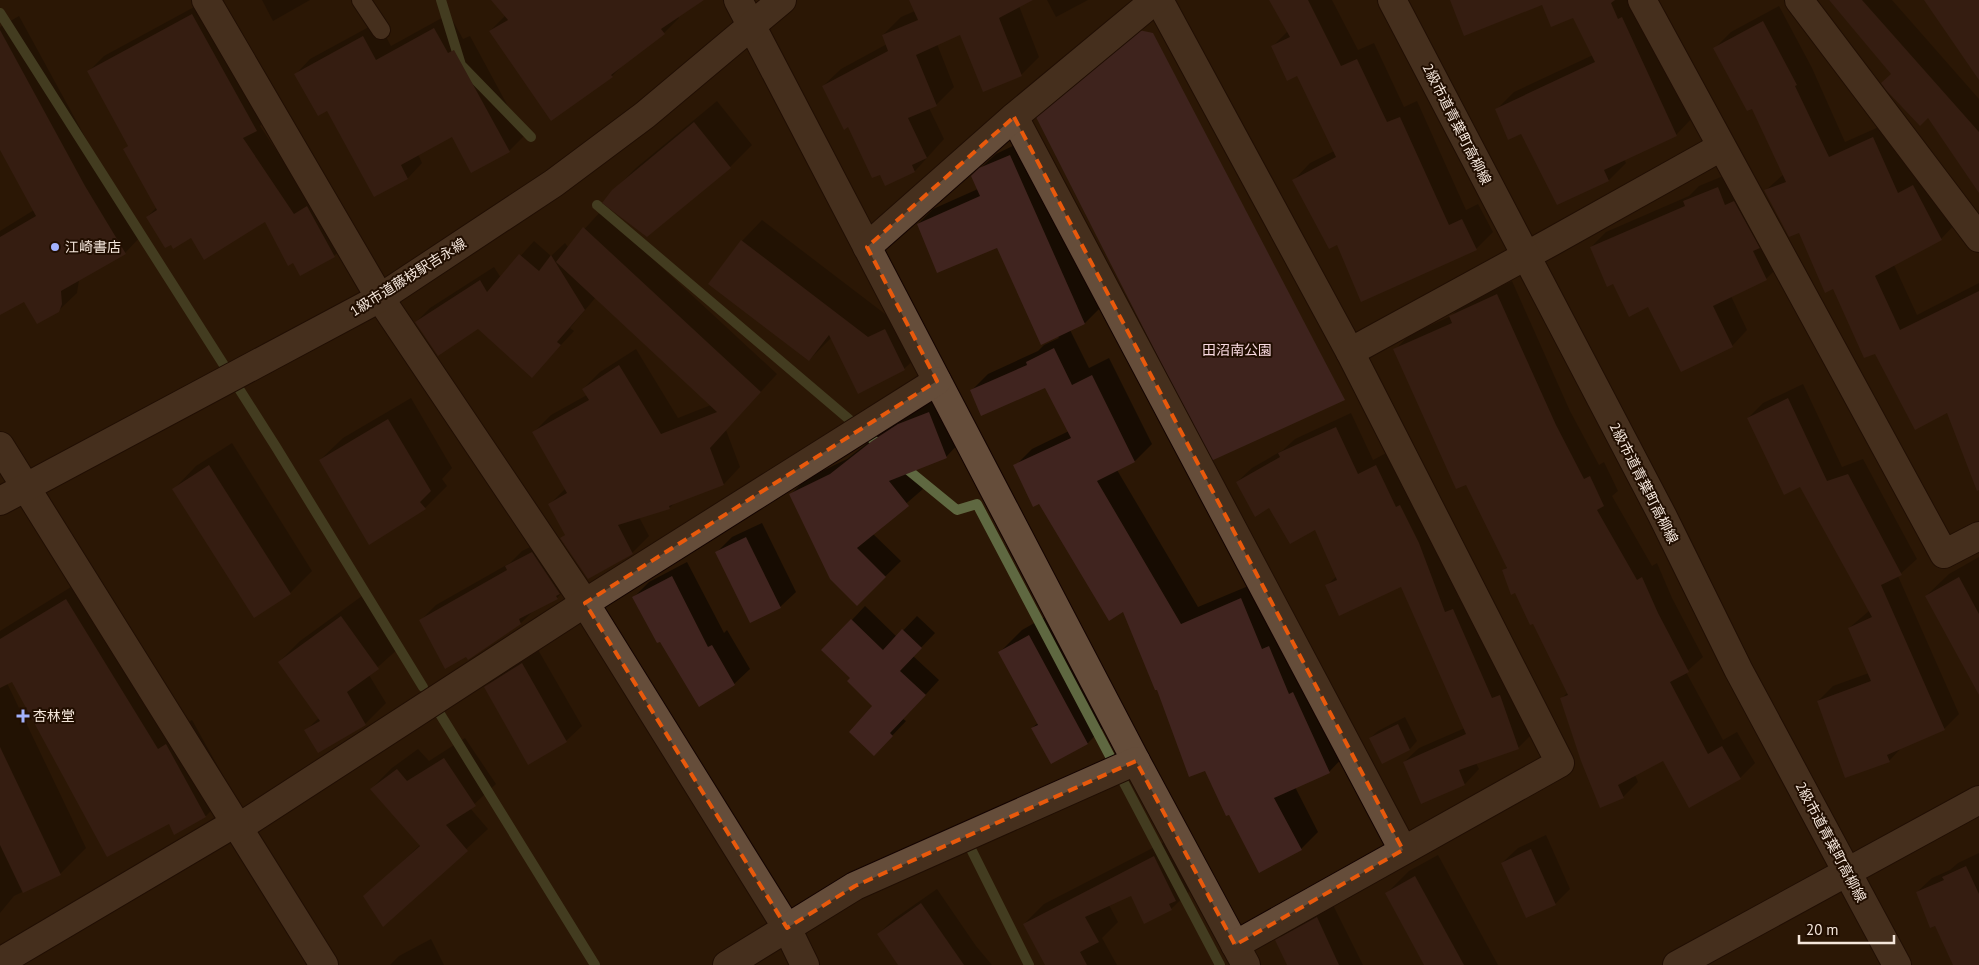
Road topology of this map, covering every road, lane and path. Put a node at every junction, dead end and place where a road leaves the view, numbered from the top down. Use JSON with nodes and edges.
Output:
{"nodes":[{"id":1,"x":206,"y":0,"type":"edge"},
{"id":2,"x":361,"y":0,"type":"edge"},
{"id":3,"x":738,"y":0,"type":"edge"},
{"id":4,"x":782,"y":0,"type":"edge"},
{"id":5,"x":1155,"y":0,"type":"edge"},
{"id":6,"x":1160,"y":0,"type":"edge"},
{"id":7,"x":1392,"y":0,"type":"edge"},
{"id":8,"x":1642,"y":0,"type":"edge"},
{"id":9,"x":1799,"y":0,"type":"edge"},
{"id":10,"x":752,"y":27,"type":"junction"},
{"id":11,"x":382,"y":30,"type":"dead end"},
{"id":12,"x":1014,"y":117,"type":"junction"},
{"id":13,"x":1721,"y":147,"type":"junction"},
{"id":14,"x":1979,"y":238,"type":"edge"},
{"id":15,"x":867,"y":247,"type":"junction"},
{"id":16,"x":1526,"y":257,"type":"junction"},
{"id":17,"x":380,"y":298,"type":"junction"},
{"id":18,"x":1350,"y":352,"type":"junction"},
{"id":19,"x":937,"y":381,"type":"junction"},
{"id":20,"x":0,"y":446,"type":"edge"},
{"id":21,"x":26,"y":488,"type":"junction"},
{"id":22,"x":0,"y":501,"type":"edge"},
{"id":23,"x":1979,"y":536,"type":"edge"},
{"id":24,"x":585,"y":603,"type":"junction"},
{"id":25,"x":1136,"y":761,"type":"junction"},
{"id":26,"x":1979,"y":800,"type":"edge"},
{"id":27,"x":236,"y":825,"type":"junction"},
{"id":28,"x":1403,"y":850,"type":"junction"},
{"id":29,"x":1848,"y":872,"type":"junction"},
{"id":30,"x":787,"y":928,"type":"junction"},
{"id":31,"x":1240,"y":955,"type":"edge"},
{"id":32,"x":3,"y":960,"type":"edge"},
{"id":33,"x":324,"y":965,"type":"edge"},
{"id":34,"x":727,"y":965,"type":"edge"},
{"id":35,"x":805,"y":965,"type":"edge"},
{"id":36,"x":1677,"y":965,"type":"edge"},
{"id":37,"x":1896,"y":965,"type":"edge"}],
"edges":[{"from":1,"to":17,"type":"street"},
{"from":2,"to":11,"type":"lane"},
{"from":3,"to":10,"type":"street"},
{"from":4,"to":10,"type":"street","name":"1級市道藤枝駅吉永線"},
{"from":5,"to":12,"type":"street"},
{"from":6,"to":18,"type":"street"},
{"from":7,"to":16,"type":"street","name":"2級市道青葉町高柳線"},
{"from":8,"to":13,"type":"street"},
{"from":9,"to":14,"type":"street"},
{"from":10,"to":15,"type":"street"},
{"from":10,"to":17,"type":"street","name":"1級市道藤枝駅吉永線"},
{"from":12,"to":15,"type":"street"},
{"from":12,"to":28,"type":"street"},
{"from":13,"to":16,"type":"street"},
{"from":13,"to":23,"type":"street"},
{"from":15,"to":19,"type":"street"},
{"from":16,"to":18,"type":"street"},
{"from":16,"to":29,"type":"street","name":"2級市道青葉町高柳線"},
{"from":17,"to":21,"type":"street","name":"1級市道藤枝駅吉永線"},
{"from":17,"to":24,"type":"street"},
{"from":18,"to":28,"type":"street"},
{"from":19,"to":24,"type":"street"},
{"from":19,"to":25,"type":"street"},
{"from":20,"to":21,"type":"street"},
{"from":21,"to":22,"type":"street","name":"1級市道藤枝駅吉永線"},
{"from":21,"to":27,"type":"street"},
{"from":24,"to":27,"type":"street"},
{"from":24,"to":30,"type":"street"},
{"from":25,"to":30,"type":"street"},
{"from":25,"to":31,"type":"street"},
{"from":26,"to":29,"type":"street"},
{"from":27,"to":32,"type":"street"},
{"from":27,"to":33,"type":"street"},
{"from":28,"to":31,"type":"street"},
{"from":29,"to":36,"type":"street"},
{"from":29,"to":37,"type":"street","name":"2級市道青葉町高柳線"},
{"from":30,"to":34,"type":"street"},
{"from":30,"to":35,"type":"street"}]}
